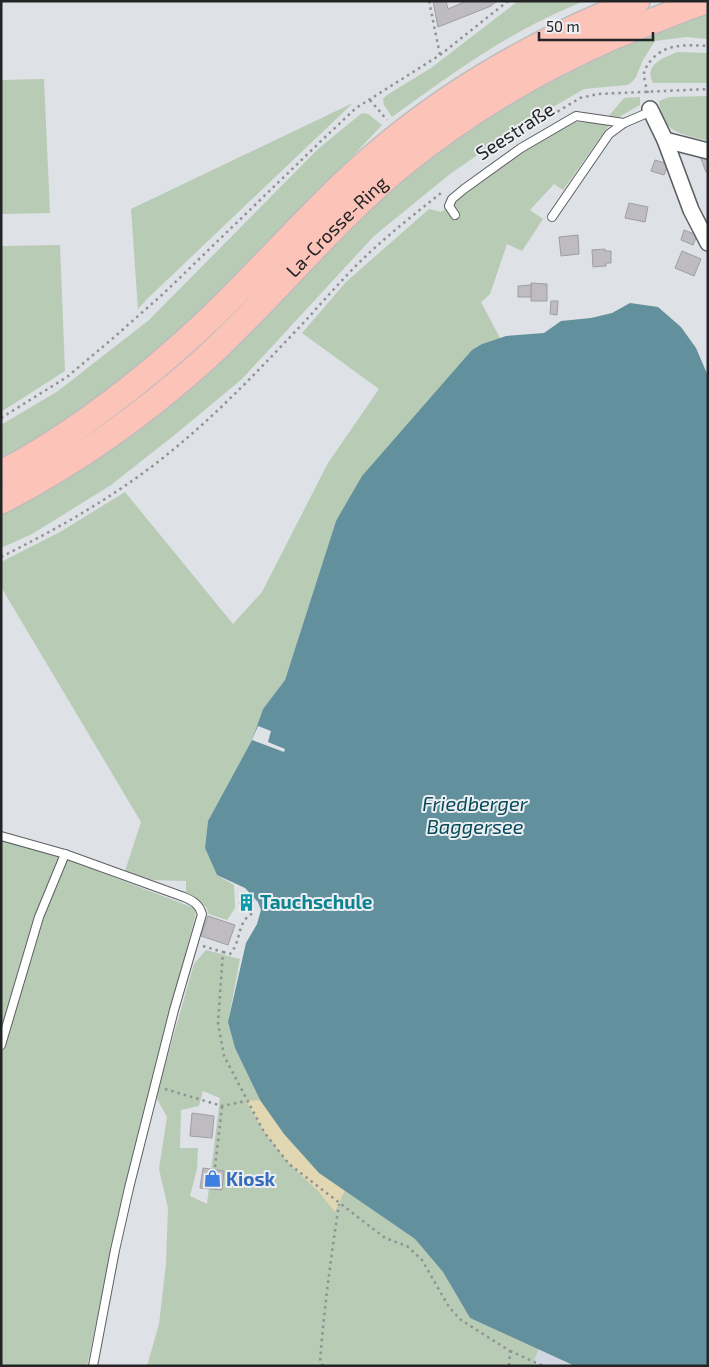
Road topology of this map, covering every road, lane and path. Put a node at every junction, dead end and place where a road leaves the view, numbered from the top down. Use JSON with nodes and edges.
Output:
{"nodes":[{"id":1,"x":430,"y":1,"type":"edge"},
{"id":2,"x":508,"y":1,"type":"edge"},
{"id":3,"x":637,"y":1,"type":"edge"},
{"id":4,"x":706,"y":1,"type":"edge"},
{"id":5,"x":708,"y":46,"type":"edge"},
{"id":6,"x":440,"y":55,"type":"junction"},
{"id":7,"x":708,"y":89,"type":"edge"},
{"id":8,"x":647,"y":92,"type":"junction"},
{"id":9,"x":370,"y":100,"type":"junction"},
{"id":10,"x":650,"y":109,"type":"junction"},
{"id":11,"x":549,"y":117,"type":"dead end"},
{"id":12,"x":388,"y":121,"type":"dead end"},
{"id":13,"x":624,"y":123,"type":"junction"},
{"id":14,"x":664,"y":140,"type":"junction"},
{"id":15,"x":708,"y":151,"type":"edge"},
{"id":16,"x":446,"y":188,"type":"dead end"},
{"id":17,"x":455,"y":215,"type":"dead end"},
{"id":18,"x":552,"y":217,"type":"dead end"},
{"id":19,"x":708,"y":243,"type":"edge"},
{"id":20,"x":1,"y":418,"type":"edge"},
{"id":21,"x":1,"y":473,"type":"edge"},
{"id":22,"x":1,"y":501,"type":"edge"},
{"id":23,"x":1,"y":557,"type":"edge"},
{"id":24,"x":1,"y":836,"type":"edge"},
{"id":25,"x":65,"y":854,"type":"junction"},
{"id":26,"x":253,"y":913,"type":"dead end"},
{"id":27,"x":209,"y":948,"type":"dead end"},
{"id":28,"x":223,"y":952,"type":"junction"},
{"id":29,"x":1,"y":1044,"type":"edge"},
{"id":30,"x":154,"y":1086,"type":"junction"},
{"id":31,"x":246,"y":1101,"type":"junction"},
{"id":32,"x":222,"y":1106,"type":"junction"},
{"id":33,"x":215,"y":1167,"type":"dead end"},
{"id":34,"x":339,"y":1204,"type":"junction"},
{"id":35,"x":510,"y":1351,"type":"junction"},
{"id":36,"x":93,"y":1366,"type":"edge"},
{"id":37,"x":323,"y":1366,"type":"edge"},
{"id":38,"x":509,"y":1366,"type":"edge"},
{"id":39,"x":543,"y":1366,"type":"edge"}],
"edges":[{"from":1,"to":6,"type":"path"},
{"from":2,"to":6,"type":"path"},
{"from":3,"to":21,"type":"main road","name":"La-Crosse-Ring"},
{"from":4,"to":22,"type":"main road","name":"La-Crosse-Ring"},
{"from":5,"to":8,"type":"path"},
{"from":6,"to":9,"type":"path"},
{"from":7,"to":8,"type":"path"},
{"from":8,"to":10,"type":"path"},
{"from":8,"to":11,"type":"path"},
{"from":9,"to":12,"type":"path"},
{"from":9,"to":20,"type":"path"},
{"from":10,"to":13,"type":"lane"},
{"from":10,"to":14,"type":"street"},
{"from":13,"to":17,"type":"lane","name":"Seestraße"},
{"from":13,"to":18,"type":"lane"},
{"from":14,"to":15,"type":"street"},
{"from":14,"to":19,"type":"street"},
{"from":16,"to":23,"type":"path"},
{"from":24,"to":25,"type":"lane"},
{"from":25,"to":29,"type":"lane"},
{"from":25,"to":30,"type":"lane"},
{"from":26,"to":28,"type":"path"},
{"from":27,"to":28,"type":"path"},
{"from":28,"to":31,"type":"path"},
{"from":30,"to":32,"type":"path"},
{"from":30,"to":36,"type":"lane"},
{"from":31,"to":32,"type":"path"},
{"from":31,"to":34,"type":"path"},
{"from":32,"to":33,"type":"path"},
{"from":34,"to":35,"type":"path"},
{"from":34,"to":37,"type":"path"},
{"from":35,"to":38,"type":"path"},
{"from":35,"to":39,"type":"path"}]}
